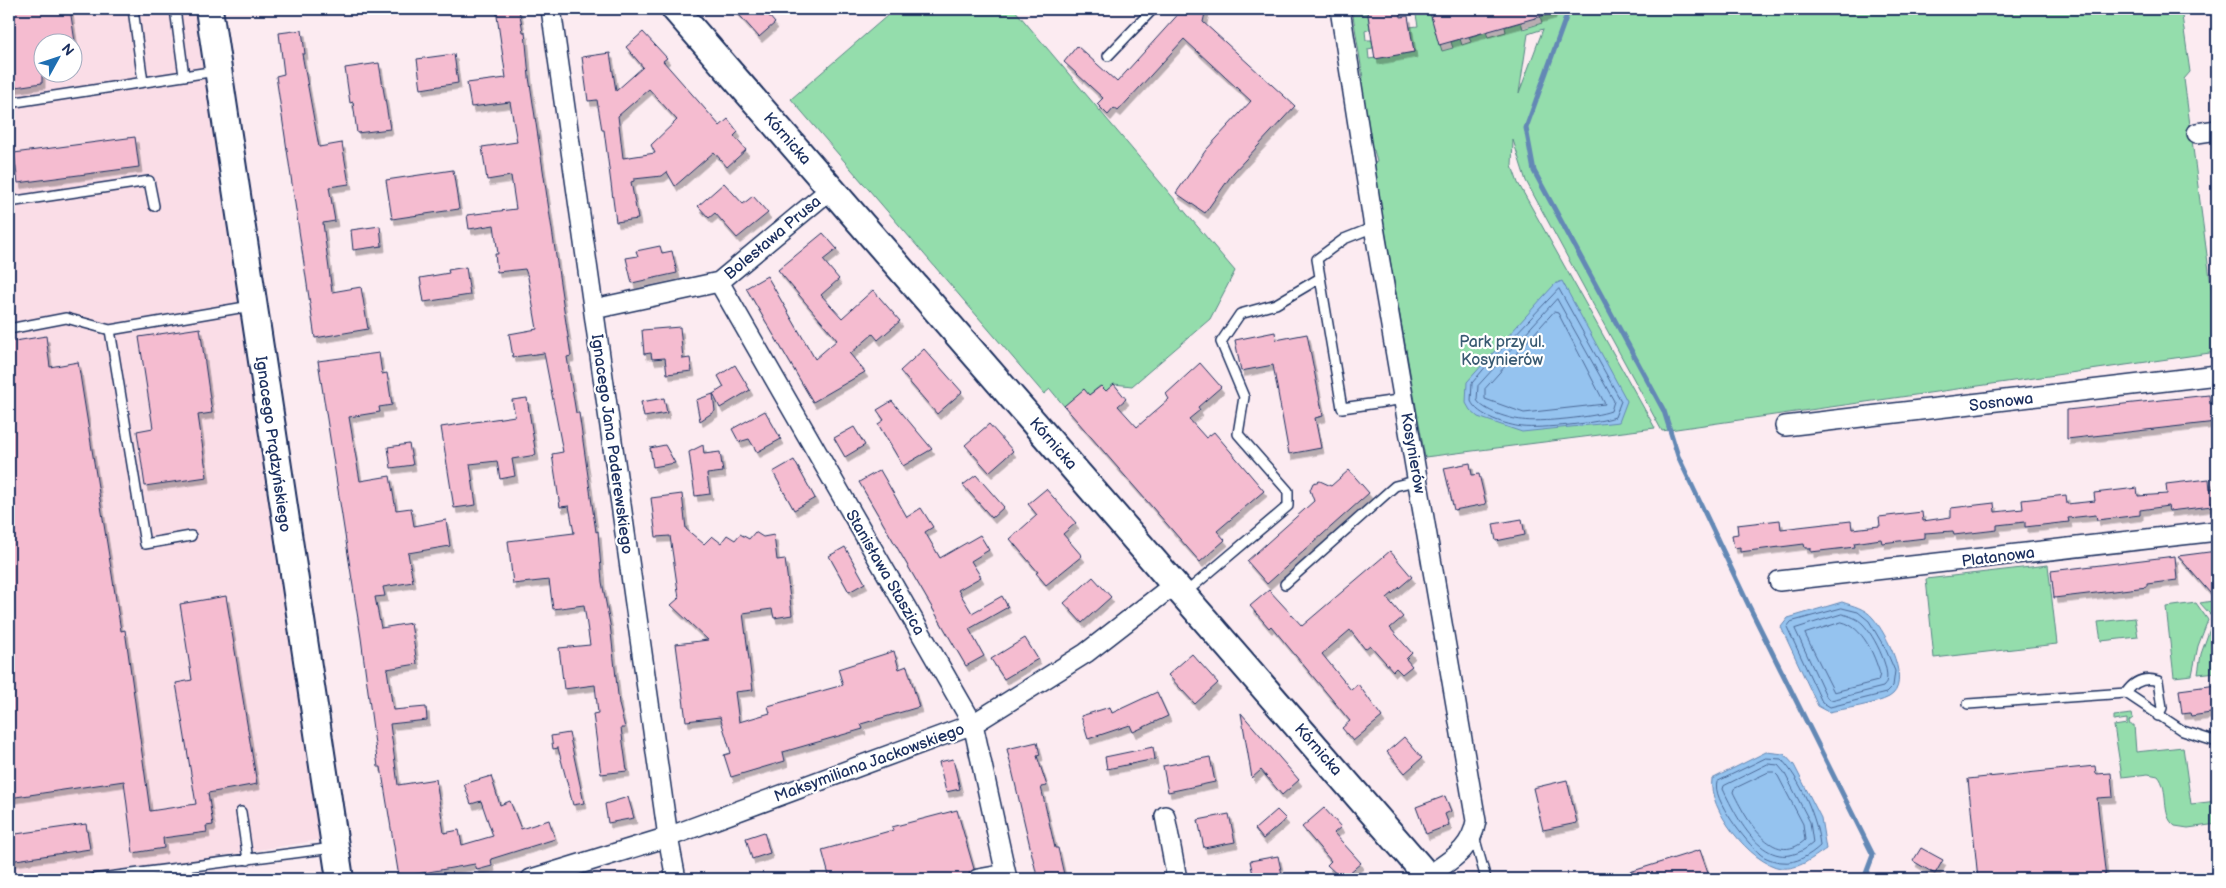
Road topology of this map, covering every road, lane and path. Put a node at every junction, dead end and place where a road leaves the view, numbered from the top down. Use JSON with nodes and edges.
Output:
{"nodes":[{"id":1,"x":133,"y":9,"type":"edge"},
{"id":2,"x":175,"y":9,"type":"edge"},
{"id":3,"x":209,"y":9,"type":"edge"},
{"id":4,"x":551,"y":9,"type":"edge"},
{"id":5,"x":675,"y":9,"type":"edge"},
{"id":6,"x":1153,"y":9,"type":"edge"},
{"id":7,"x":1340,"y":9,"type":"edge"},
{"id":8,"x":1108,"y":56,"type":"dead end"},
{"id":9,"x":218,"y":71,"type":"junction"},
{"id":10,"x":184,"y":76,"type":"junction"},
{"id":11,"x":144,"y":82,"type":"junction"},
{"id":12,"x":9,"y":103,"type":"edge"},
{"id":13,"x":2217,"y":130,"type":"edge"},
{"id":14,"x":2197,"y":133,"type":"dead end"},
{"id":15,"x":832,"y":188,"type":"junction"},
{"id":16,"x":9,"y":202,"type":"edge"},
{"id":17,"x":154,"y":206,"type":"dead end"},
{"id":18,"x":1374,"y":228,"type":"junction"},
{"id":19,"x":1320,"y":278,"type":"junction"},
{"id":20,"x":719,"y":282,"type":"junction"},
{"id":21,"x":254,"y":306,"type":"junction"},
{"id":22,"x":594,"y":309,"type":"junction"},
{"id":23,"x":9,"y":329,"type":"edge"},
{"id":24,"x":110,"y":330,"type":"junction"},
{"id":25,"x":2217,"y":375,"type":"edge"},
{"id":26,"x":1405,"y":399,"type":"junction"},
{"id":27,"x":1785,"y":426,"type":"dead end"},
{"id":28,"x":1419,"y":480,"type":"junction"},
{"id":29,"x":2217,"y":531,"type":"edge"},
{"id":30,"x":191,"y":536,"type":"dead end"},
{"id":31,"x":1779,"y":582,"type":"dead end"},
{"id":32,"x":1285,"y":584,"type":"dead end"},
{"id":33,"x":1180,"y":589,"type":"junction"},
{"id":34,"x":2126,"y":693,"type":"junction"},
{"id":35,"x":1968,"y":704,"type":"dead end"},
{"id":36,"x":2158,"y":716,"type":"junction"},
{"id":37,"x":973,"y":724,"type":"junction"},
{"id":38,"x":2217,"y":742,"type":"edge"},
{"id":39,"x":241,"y":812,"type":"dead end"},
{"id":40,"x":1165,"y":816,"type":"dead end"},
{"id":41,"x":1474,"y":836,"type":"junction"},
{"id":42,"x":668,"y":837,"type":"junction"},
{"id":43,"x":335,"y":847,"type":"junction"},
{"id":44,"x":248,"y":860,"type":"junction"},
{"id":45,"x":1006,"y":876,"type":"edge"},
{"id":46,"x":1429,"y":878,"type":"edge"},
{"id":47,"x":93,"y":879,"type":"edge"},
{"id":48,"x":340,"y":879,"type":"edge"},
{"id":49,"x":531,"y":879,"type":"edge"},
{"id":50,"x":676,"y":879,"type":"edge"},
{"id":51,"x":978,"y":879,"type":"edge"},
{"id":52,"x":1177,"y":879,"type":"edge"},
{"id":53,"x":1486,"y":879,"type":"edge"}],
"edges":[{"from":1,"to":11,"type":"lane"},
{"from":2,"to":10,"type":"lane"},
{"from":3,"to":9,"type":"street","name":"Ignacego Prądzyńskiego"},
{"from":4,"to":22,"type":"street","name":"Ignacego Jana Paderewskiego"},
{"from":5,"to":15,"type":"street","name":"Kórnicka"},
{"from":6,"to":8,"type":"lane"},
{"from":7,"to":18,"type":"street","name":"Kosynierów"},
{"from":9,"to":10,"type":"lane"},
{"from":9,"to":21,"type":"street","name":"Ignacego Prądzyńskiego"},
{"from":10,"to":11,"type":"lane"},
{"from":11,"to":12,"type":"lane"},
{"from":13,"to":14,"type":"street"},
{"from":15,"to":20,"type":"street","name":"Bolesława Prusa"},
{"from":15,"to":33,"type":"street","name":"Kórnicka"},
{"from":16,"to":17,"type":"lane"},
{"from":18,"to":19,"type":"lane"},
{"from":18,"to":26,"type":"street","name":"Kosynierów"},
{"from":19,"to":26,"type":"lane"},
{"from":19,"to":33,"type":"lane"},
{"from":20,"to":22,"type":"street","name":"Bolesława Prusa"},
{"from":20,"to":37,"type":"street","name":"Stanisława Staszica"},
{"from":21,"to":24,"type":"lane"},
{"from":21,"to":43,"type":"street","name":"Ignacego Prądzyńskiego"},
{"from":22,"to":42,"type":"street","name":"Ignacego Jana Paderewskiego"},
{"from":23,"to":24,"type":"lane"},
{"from":24,"to":30,"type":"lane"},
{"from":25,"to":27,"type":"street","name":"Sosnowa"},
{"from":26,"to":28,"type":"street","name":"Kosynierów"},
{"from":28,"to":32,"type":"lane"},
{"from":28,"to":41,"type":"street","name":"Kosynierów"},
{"from":29,"to":31,"type":"street","name":"Platanowa"},
{"from":33,"to":37,"type":"street","name":"Maksymiliana Jackowskiego"},
{"from":33,"to":46,"type":"street","name":"Kórnicka"},
{"from":34,"to":35,"type":"lane"},
{"from":34,"to":36,"type":"lane"},
{"from":34,"to":36,"type":"lane"},
{"from":36,"to":38,"type":"lane"},
{"from":37,"to":42,"type":"street","name":"Maksymiliana Jackowskiego"},
{"from":37,"to":45,"type":"street","name":"Stanisława Staszica"},
{"from":39,"to":44,"type":"lane"},
{"from":40,"to":52,"type":"street"},
{"from":41,"to":46,"type":"street"},
{"from":41,"to":53,"type":"lane"},
{"from":42,"to":49,"type":"street","name":"Maksymiliana Jackowskiego"},
{"from":42,"to":50,"type":"street","name":"Ignacego Jana Paderewskiego"},
{"from":43,"to":44,"type":"lane"},
{"from":43,"to":48,"type":"street","name":"Ignacego Prądzyńskiego"},
{"from":44,"to":47,"type":"lane"},
{"from":45,"to":51,"type":"street"}]}
